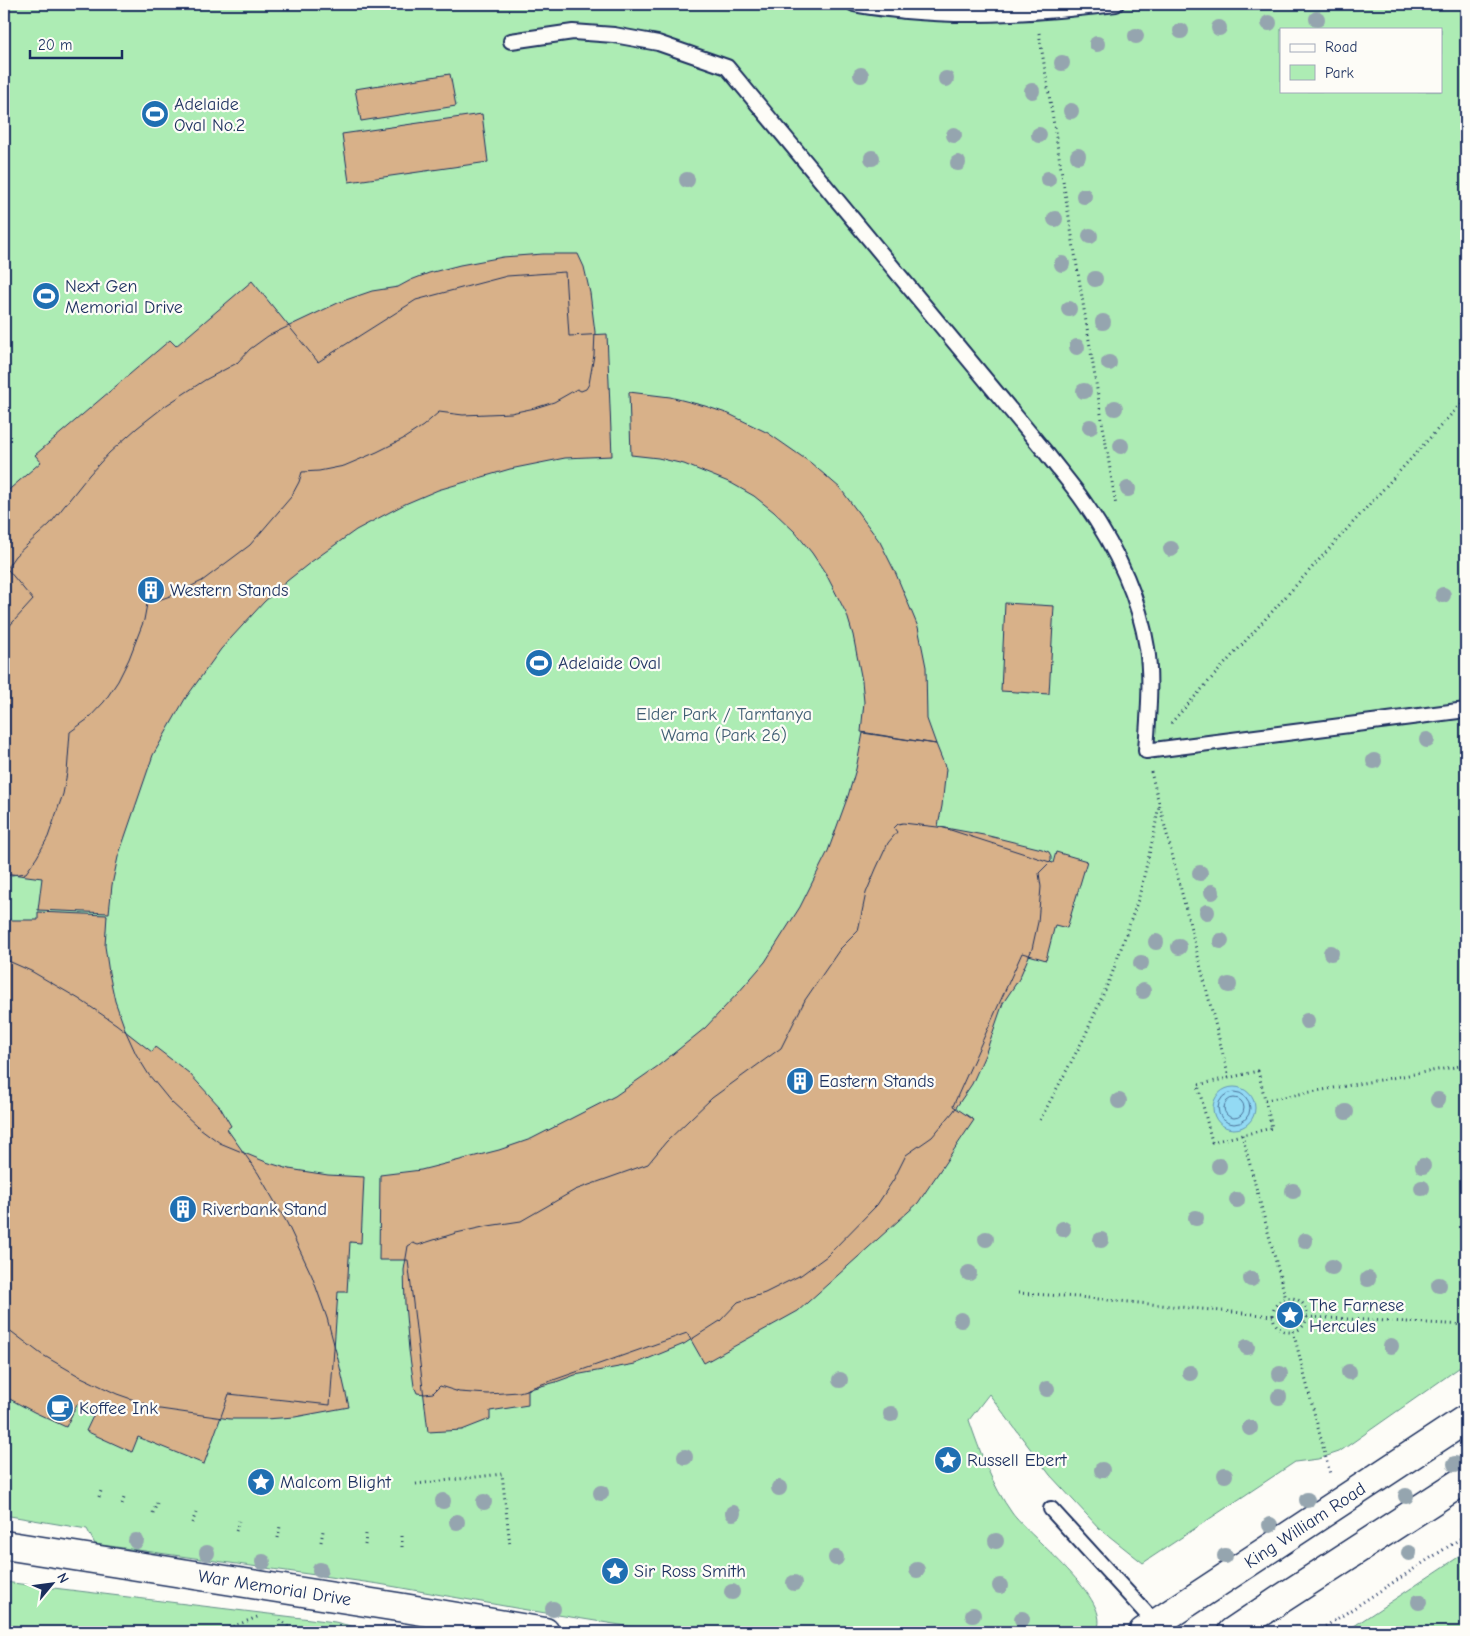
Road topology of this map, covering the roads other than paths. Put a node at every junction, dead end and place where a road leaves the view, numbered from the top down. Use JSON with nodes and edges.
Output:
{"nodes":[{"id":1,"x":854,"y":4,"type":"edge"},
{"id":2,"x":1116,"y":4,"type":"edge"},
{"id":3,"x":511,"y":41,"type":"dead end"},
{"id":4,"x":1466,"y":710,"type":"edge"},
{"id":5,"x":1466,"y":1419,"type":"edge"},
{"id":6,"x":1466,"y":1479,"type":"edge"},
{"id":7,"x":1051,"y":1509,"type":"dead end"},
{"id":8,"x":4,"y":1545,"type":"edge"},
{"id":9,"x":404,"y":1608,"type":"junction"},
{"id":10,"x":1150,"y":1628,"type":"edge"},
{"id":11,"x":466,"y":1632,"type":"edge"},
{"id":12,"x":545,"y":1632,"type":"edge"},
{"id":13,"x":1232,"y":1632,"type":"edge"}],
"edges":[{"from":1,"to":2,"type":"lane"},
{"from":3,"to":4,"type":"lane"},
{"from":5,"to":10,"type":"main road","name":"King William Road"},
{"from":6,"to":13,"type":"main road"},
{"from":7,"to":10,"type":"lane"},
{"from":8,"to":9,"type":"main road","name":"War Memorial Drive"},
{"from":9,"to":11,"type":"main road"},
{"from":9,"to":12,"type":"main road","name":"War Memorial Drive"}]}
